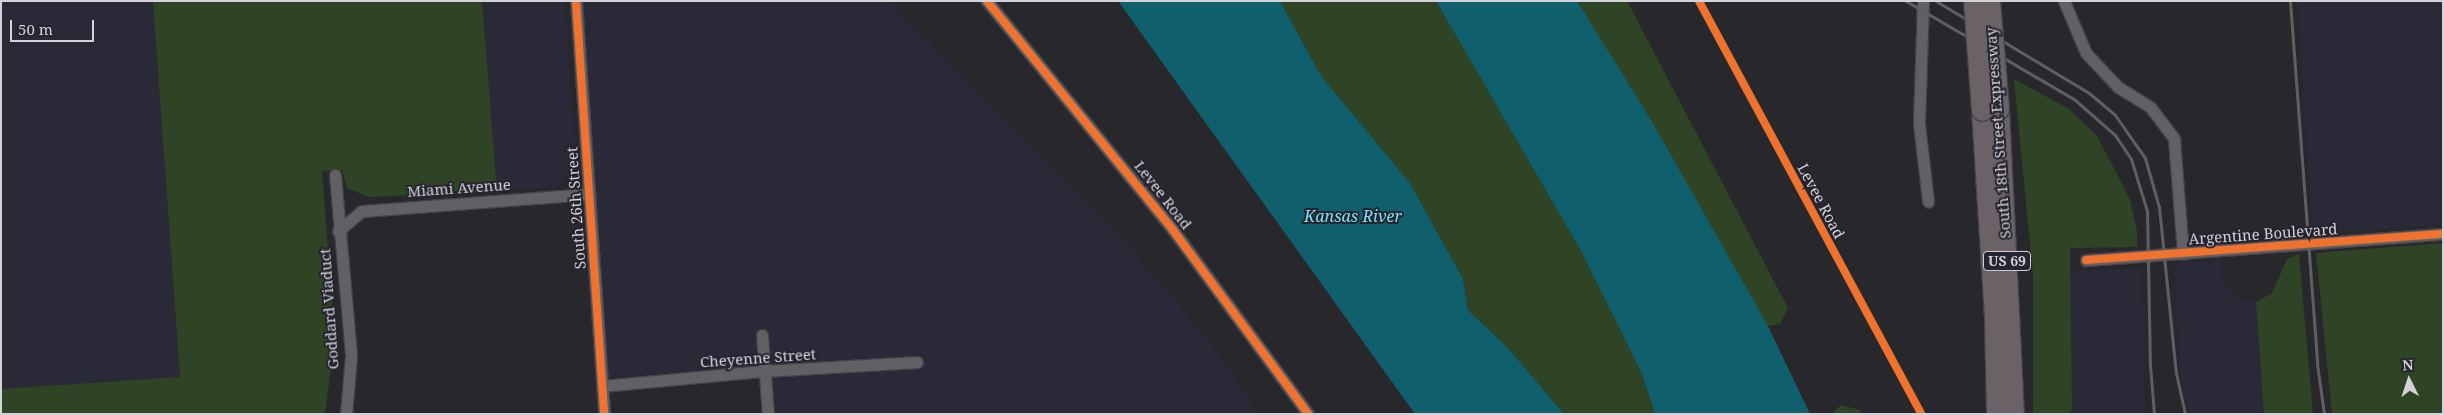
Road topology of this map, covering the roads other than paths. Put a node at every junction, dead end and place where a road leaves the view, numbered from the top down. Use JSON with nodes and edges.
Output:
{"nodes":[{"id":1,"x":576,"y":1,"type":"edge"},
{"id":2,"x":987,"y":1,"type":"edge"},
{"id":3,"x":1974,"y":1,"type":"edge"},
{"id":4,"x":1989,"y":1,"type":"edge"},
{"id":5,"x":2064,"y":1,"type":"edge"},
{"id":6,"x":1922,"y":6,"type":"edge"},
{"id":7,"x":1990,"y":109,"type":"junction"},
{"id":8,"x":335,"y":175,"type":"dead end"},
{"id":9,"x":589,"y":194,"type":"junction"},
{"id":10,"x":1928,"y":201,"type":"dead end"},
{"id":11,"x":338,"y":231,"type":"junction"},
{"id":12,"x":2443,"y":234,"type":"edge"},
{"id":13,"x":2183,"y":254,"type":"junction"},
{"id":14,"x":2086,"y":260,"type":"dead end"},
{"id":15,"x":762,"y":335,"type":"dead end"},
{"id":16,"x":916,"y":362,"type":"dead end"},
{"id":17,"x":765,"y":371,"type":"junction"},
{"id":18,"x":602,"y":386,"type":"junction"},
{"id":19,"x":346,"y":414,"type":"edge"},
{"id":20,"x":604,"y":414,"type":"edge"},
{"id":21,"x":768,"y":414,"type":"edge"},
{"id":22,"x":1308,"y":414,"type":"edge"},
{"id":23,"x":1997,"y":414,"type":"edge"},
{"id":24,"x":2013,"y":414,"type":"edge"}],
"edges":[{"from":1,"to":9,"type":"street","name":"South 26th Street"},
{"from":2,"to":22,"type":"street","name":"Levee Road"},
{"from":3,"to":7,"type":"highway","name":"South 18th Street Expressway","number":"US 69","bridge":true},
{"from":4,"to":7,"type":"highway","name":"South 18th Street Expressway","number":"US 69","bridge":true},
{"from":5,"to":13,"type":"street"},
{"from":6,"to":10,"type":"street"},
{"from":7,"to":23,"type":"highway","name":"South 18th Street Expressway","number":"US 69"},
{"from":7,"to":24,"type":"highway","name":"South 18th Street Expressway","number":"US 69"},
{"from":8,"to":11,"type":"street","name":"Goddard Viaduct"},
{"from":9,"to":11,"type":"street","name":"Miami Avenue"},
{"from":9,"to":18,"type":"street","name":"South 26th Street"},
{"from":11,"to":19,"type":"street","name":"Goddard Viaduct"},
{"from":12,"to":13,"type":"street","name":"Argentine Boulevard"},
{"from":13,"to":14,"type":"street","name":"Argentine Boulevard"},
{"from":15,"to":17,"type":"street"},
{"from":16,"to":17,"type":"street","name":"Cheyenne Street"},
{"from":17,"to":18,"type":"street","name":"Cheyenne Street"},
{"from":17,"to":21,"type":"street"},
{"from":18,"to":20,"type":"street","name":"South 26th Street"}]}
